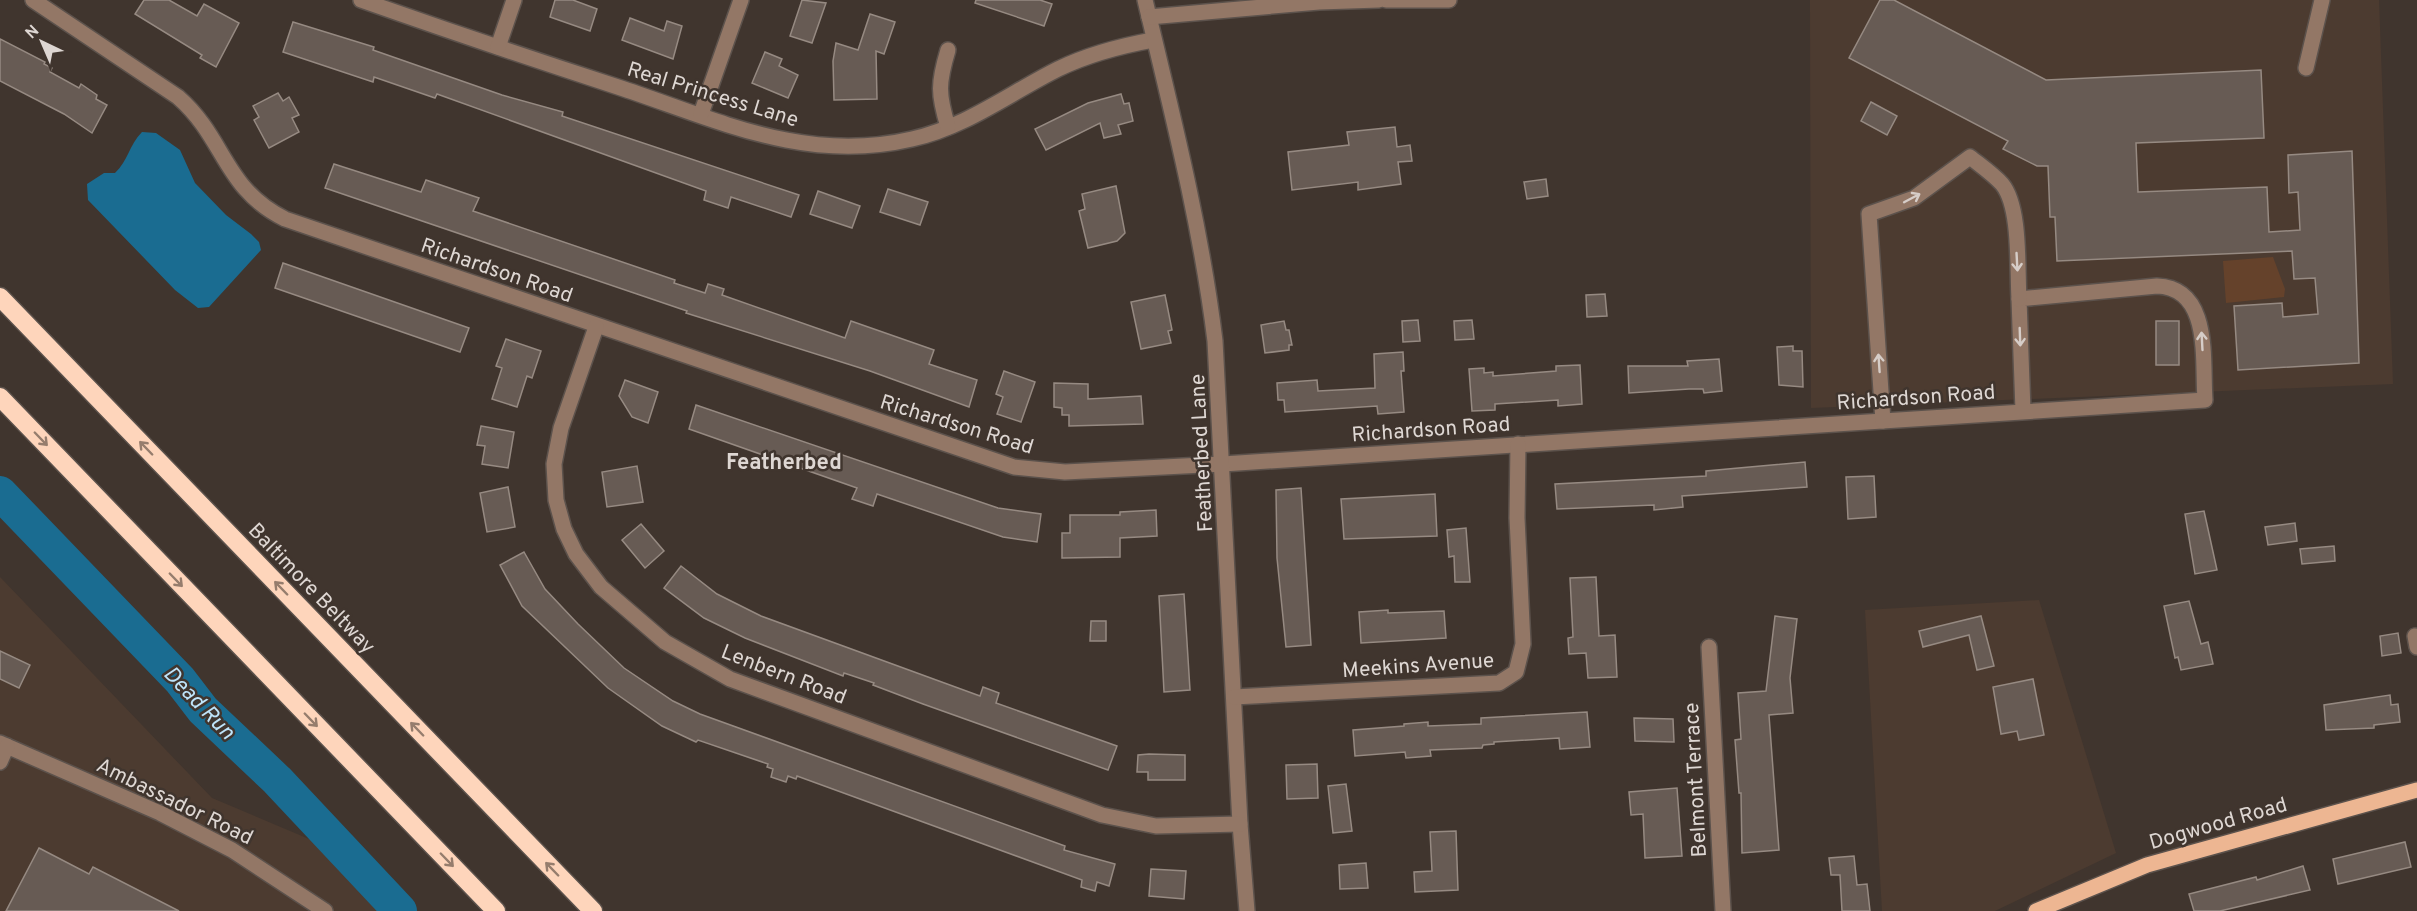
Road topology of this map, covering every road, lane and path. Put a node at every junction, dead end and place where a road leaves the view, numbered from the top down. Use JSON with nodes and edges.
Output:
{"nodes":[{"id":1,"x":33,"y":0,"type":"edge"},
{"id":2,"x":361,"y":0,"type":"edge"},
{"id":3,"x":514,"y":0,"type":"edge"},
{"id":4,"x":741,"y":0,"type":"edge"},
{"id":5,"x":1145,"y":0,"type":"edge"},
{"id":6,"x":1379,"y":0,"type":"edge"},
{"id":7,"x":1386,"y":0,"type":"edge"},
{"id":8,"x":1449,"y":0,"type":"edge"},
{"id":9,"x":2322,"y":0,"type":"edge"},
{"id":10,"x":1149,"y":17,"type":"junction"},
{"id":11,"x":1153,"y":40,"type":"junction"},
{"id":12,"x":498,"y":48,"type":"junction"},
{"id":13,"x":948,"y":50,"type":"dead end"},
{"id":14,"x":2306,"y":68,"type":"dead end"},
{"id":15,"x":701,"y":114,"type":"junction"},
{"id":16,"x":948,"y":127,"type":"junction"},
{"id":17,"x":0,"y":297,"type":"edge"},
{"id":18,"x":2019,"y":299,"type":"junction"},
{"id":19,"x":596,"y":327,"type":"junction"},
{"id":20,"x":0,"y":397,"type":"edge"},
{"id":21,"x":2023,"y":411,"type":"junction"},
{"id":22,"x":1883,"y":421,"type":"junction"},
{"id":23,"x":1518,"y":444,"type":"junction"},
{"id":24,"x":1223,"y":464,"type":"junction"},
{"id":25,"x":1709,"y":647,"type":"dead end"},
{"id":26,"x":1234,"y":697,"type":"junction"},
{"id":27,"x":4,"y":744,"type":"edge"},
{"id":28,"x":0,"y":762,"type":"edge"},
{"id":29,"x":2417,"y":790,"type":"edge"},
{"id":30,"x":1240,"y":824,"type":"junction"},
{"id":31,"x":325,"y":911,"type":"edge"},
{"id":32,"x":496,"y":911,"type":"edge"},
{"id":33,"x":593,"y":911,"type":"edge"},
{"id":34,"x":1247,"y":911,"type":"edge"},
{"id":35,"x":1723,"y":911,"type":"edge"},
{"id":36,"x":2036,"y":911,"type":"edge"}],
"edges":[{"from":1,"to":19,"type":"street","name":"Richardson Road"},
{"from":2,"to":12,"type":"street","name":"Real Princess Lane"},
{"from":3,"to":12,"type":"street"},
{"from":4,"to":15,"type":"street"},
{"from":5,"to":10,"type":"street","name":"Featherbed Lane"},
{"from":6,"to":10,"type":"street"},
{"from":7,"to":8,"type":"street"},
{"from":9,"to":14,"type":"street"},
{"from":10,"to":11,"type":"street","name":"Featherbed Lane"},
{"from":11,"to":16,"type":"street","name":"Real Princess Lane"},
{"from":11,"to":24,"type":"street","name":"Featherbed Lane"},
{"from":12,"to":15,"type":"street","name":"Real Princess Lane"},
{"from":13,"to":16,"type":"street"},
{"from":15,"to":16,"type":"street","name":"Real Princess Lane"},
{"from":33,"to":17,"type":"highway","name":"Baltimore Beltway","one_way":true},
{"from":18,"to":21,"type":"street","one_way":true},
{"from":21,"to":18,"type":"street","name":"Richardson Road","one_way":true},
{"from":22,"to":18,"type":"street","one_way":true},
{"from":19,"to":24,"type":"street","name":"Richardson Road"},
{"from":19,"to":30,"type":"street","name":"Lenbern Road"},
{"from":20,"to":32,"type":"highway","one_way":true},
{"from":21,"to":22,"type":"street","name":"Richardson Road"},
{"from":22,"to":23,"type":"street","name":"Richardson Road"},
{"from":23,"to":24,"type":"street","name":"Richardson Road"},
{"from":23,"to":26,"type":"street","name":"Meekins Avenue"},
{"from":24,"to":26,"type":"street","name":"Featherbed Lane"},
{"from":25,"to":35,"type":"street","name":"Belmont Terrace"},
{"from":26,"to":30,"type":"street","name":"Featherbed Lane"},
{"from":27,"to":28,"type":"street"},
{"from":27,"to":31,"type":"street","name":"Ambassador Road"},
{"from":29,"to":36,"type":"main road","name":"Dogwood Road"},
{"from":30,"to":34,"type":"street","name":"Featherbed Lane"}]}
